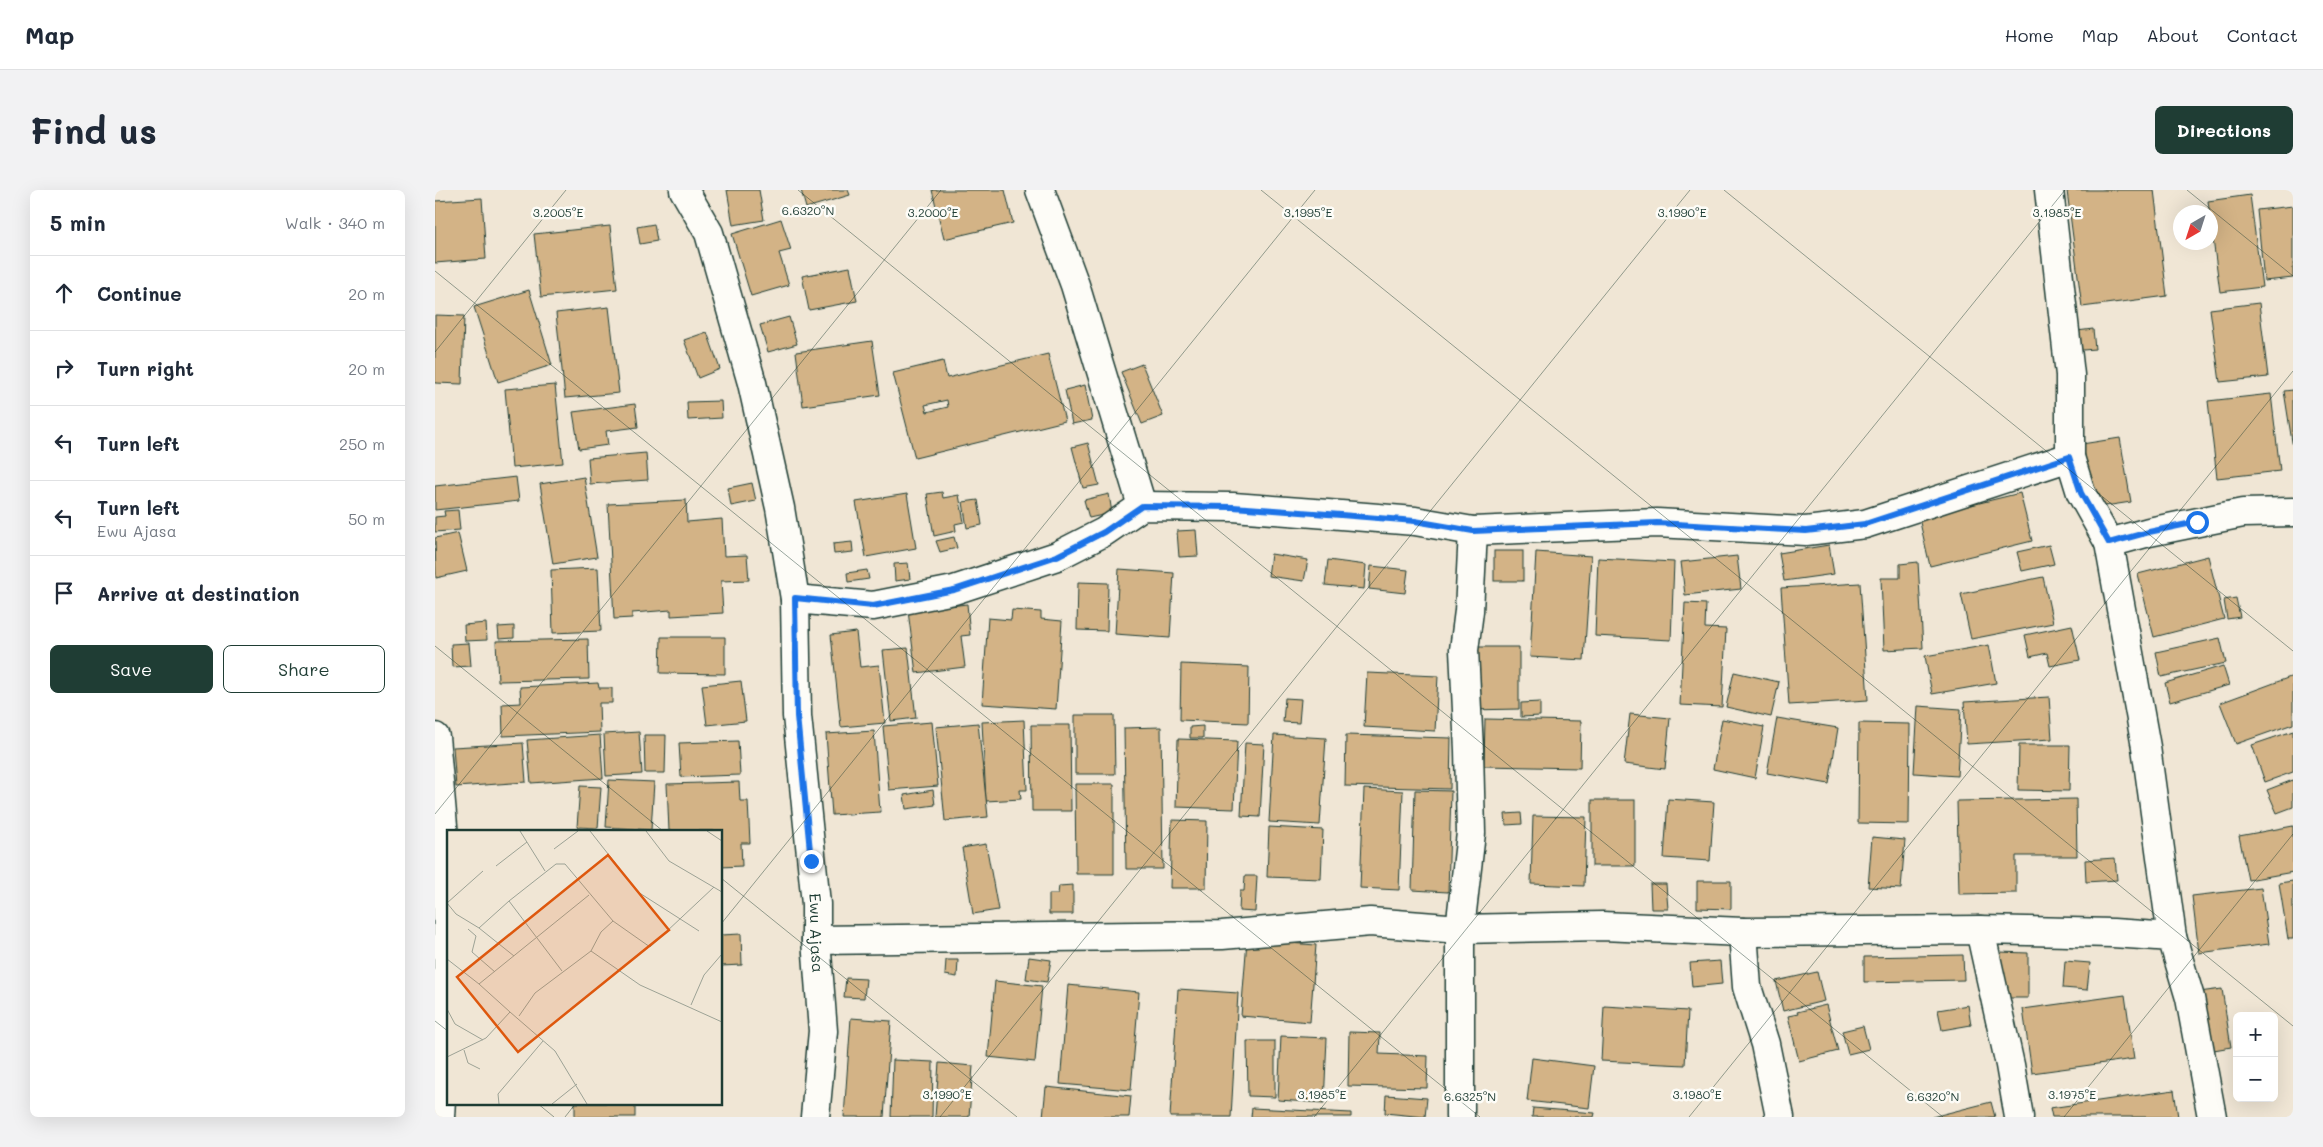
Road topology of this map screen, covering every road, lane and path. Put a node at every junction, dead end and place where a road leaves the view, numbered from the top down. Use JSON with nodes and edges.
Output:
{"nodes":[{"id":1,"x":684,"y":190,"type":"edge"},
{"id":2,"x":1040,"y":190,"type":"edge"},
{"id":3,"x":2049,"y":190,"type":"edge"},
{"id":4,"x":2069,"y":457,"type":"junction"},
{"id":5,"x":1142,"y":506,"type":"junction"},
{"id":6,"x":2293,"y":512,"type":"edge"},
{"id":7,"x":1473,"y":531,"type":"junction"},
{"id":8,"x":2109,"y":543,"type":"junction"},
{"id":9,"x":795,"y":598,"type":"junction"},
{"id":10,"x":435,"y":737,"type":"edge"},
{"id":11,"x":447,"y":870,"type":"edge"},
{"id":12,"x":1460,"y":929,"type":"junction"},
{"id":13,"x":1980,"y":930,"type":"junction"},
{"id":14,"x":1743,"y":932,"type":"junction"},
{"id":15,"x":2172,"y":937,"type":"junction"},
{"id":16,"x":816,"y":940,"type":"junction"},
{"id":17,"x":447,"y":1007,"type":"edge"},
{"id":18,"x":440,"y":1117,"type":"edge"},
{"id":19,"x":815,"y":1117,"type":"edge"},
{"id":20,"x":1460,"y":1117,"type":"edge"},
{"id":21,"x":1780,"y":1117,"type":"edge"},
{"id":22,"x":2019,"y":1117,"type":"edge"},
{"id":23,"x":2212,"y":1117,"type":"edge"}],
"edges":[{"from":1,"to":9,"type":"street","name":"Ewu Ajasa"},
{"from":2,"to":5,"type":"street"},
{"from":3,"to":4,"type":"street"},
{"from":4,"to":7,"type":"street"},
{"from":4,"to":8,"type":"street"},
{"from":5,"to":7,"type":"street"},
{"from":5,"to":9,"type":"street"},
{"from":6,"to":8,"type":"street"},
{"from":7,"to":12,"type":"street"},
{"from":8,"to":15,"type":"street"},
{"from":9,"to":16,"type":"street","name":"Ewu Ajasa"},
{"from":10,"to":11,"type":"street"},
{"from":12,"to":14,"type":"street"},
{"from":12,"to":16,"type":"street"},
{"from":12,"to":20,"type":"street"},
{"from":13,"to":14,"type":"street"},
{"from":13,"to":15,"type":"street"},
{"from":13,"to":22,"type":"street"},
{"from":14,"to":21,"type":"street"},
{"from":15,"to":23,"type":"street"},
{"from":16,"to":19,"type":"street","name":"Ewu Ajasa"},
{"from":17,"to":18,"type":"street"}]}
